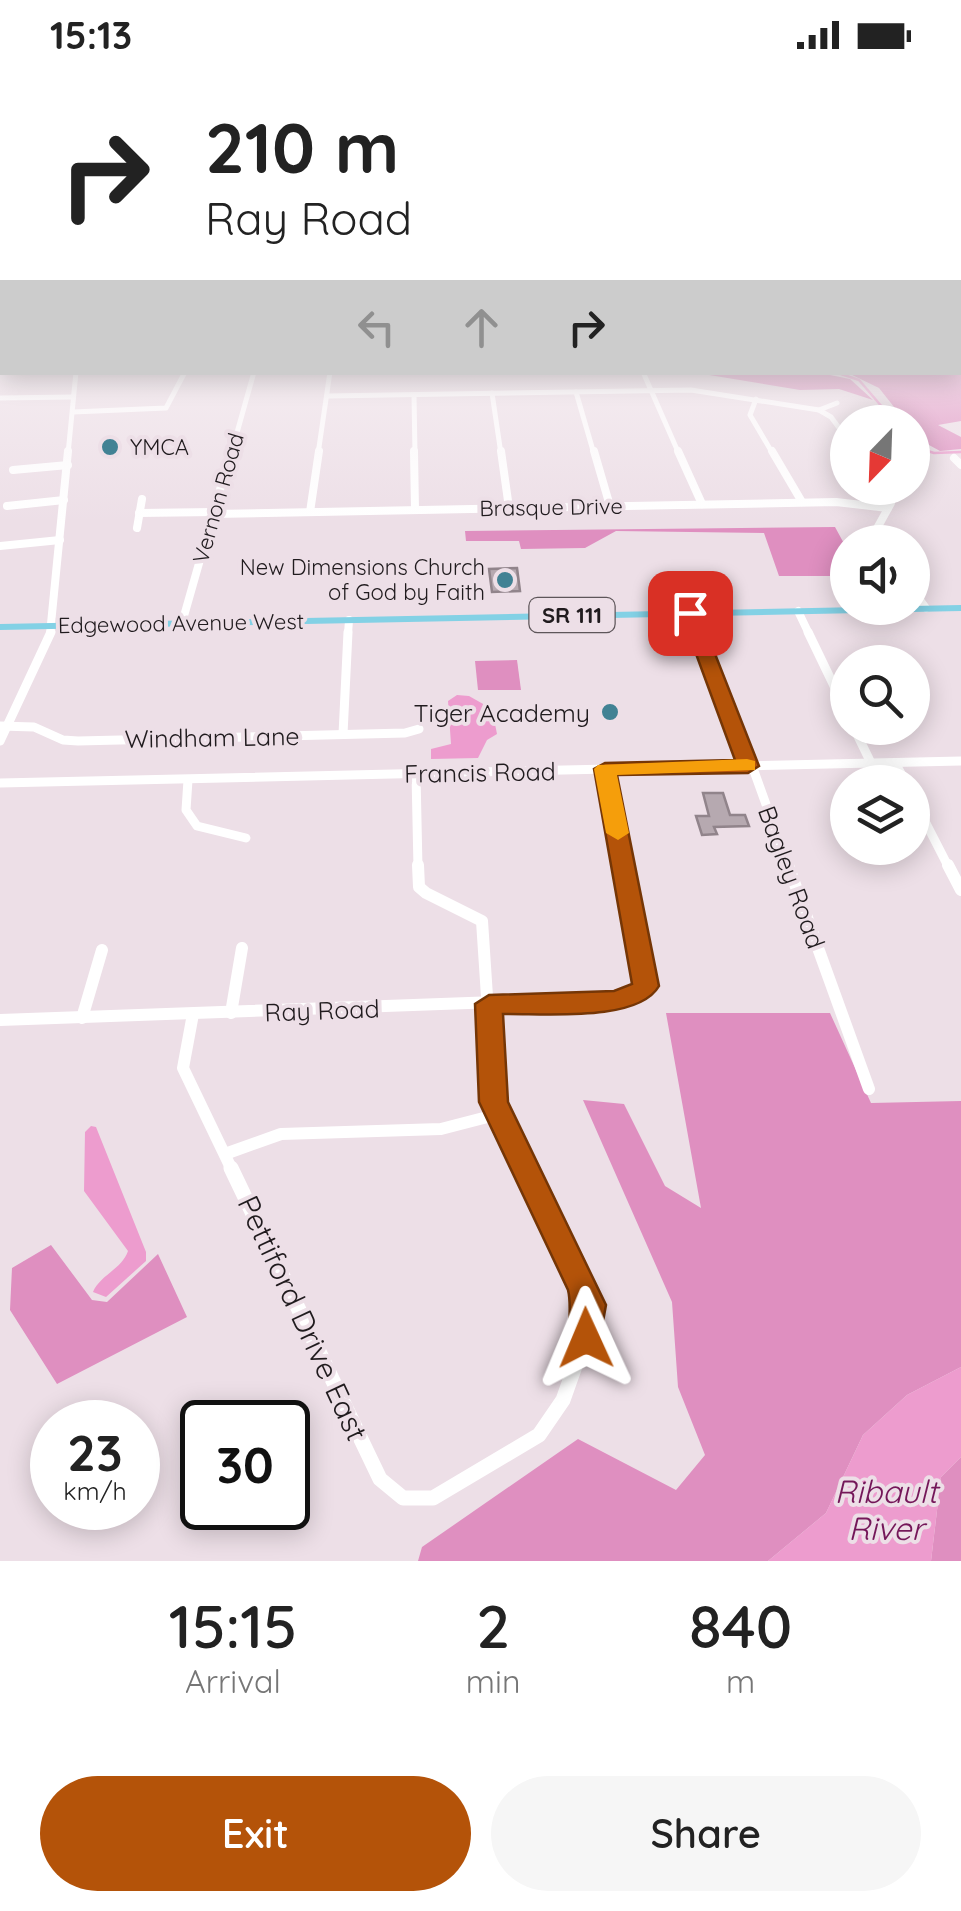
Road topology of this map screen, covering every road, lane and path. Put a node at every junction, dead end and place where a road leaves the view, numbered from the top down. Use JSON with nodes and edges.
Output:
{"nodes":[{"id":1,"x":75,"y":383,"type":"edge"},
{"id":2,"x":179,"y":383,"type":"edge"},
{"id":3,"x":251,"y":383,"type":"edge"},
{"id":4,"x":329,"y":383,"type":"edge"},
{"id":5,"x":647,"y":383,"type":"edge"},
{"id":6,"x":651,"y":391,"type":"junction"},
{"id":7,"x":576,"y":392,"type":"junction"},
{"id":8,"x":492,"y":394,"type":"junction"},
{"id":9,"x":414,"y":395,"type":"junction"},
{"id":10,"x":327,"y":396,"type":"junction"},
{"id":11,"x":74,"y":397,"type":"junction"},
{"id":12,"x":0,"y":398,"type":"edge"},
{"id":13,"x":756,"y":400,"type":"junction"},
{"id":14,"x":837,"y":403,"type":"dead end"},
{"id":15,"x":819,"y":410,"type":"junction"},
{"id":16,"x":72,"y":412,"type":"junction"},
{"id":17,"x":830,"y":416,"type":"edge"},
{"id":18,"x":954,"y":458,"type":"dead end"},
{"id":19,"x":68,"y":465,"type":"junction"},
{"id":20,"x":961,"y":466,"type":"edge"},
{"id":21,"x":13,"y":470,"type":"dead end"},
{"id":22,"x":142,"y":498,"type":"dead end"},
{"id":23,"x":64,"y":500,"type":"junction"},
{"id":24,"x":802,"y":502,"type":"junction"},
{"id":25,"x":702,"y":504,"type":"junction"},
{"id":26,"x":889,"y":505,"type":"edge"},
{"id":27,"x":7,"y":506,"type":"dead end"},
{"id":28,"x":610,"y":506,"type":"junction"},
{"id":29,"x":509,"y":508,"type":"junction"},
{"id":30,"x":888,"y":508,"type":"junction"},
{"id":31,"x":415,"y":510,"type":"junction"},
{"id":32,"x":214,"y":512,"type":"junction"},
{"id":33,"x":310,"y":512,"type":"junction"},
{"id":34,"x":139,"y":513,"type":"junction"},
{"id":35,"x":879,"y":525,"type":"edge"},
{"id":36,"x":136,"y":528,"type":"dead end"},
{"id":37,"x":60,"y":540,"type":"junction"},
{"id":38,"x":0,"y":546,"type":"edge"},
{"id":39,"x":930,"y":608,"type":"edge"},
{"id":40,"x":961,"y":608,"type":"edge"},
{"id":41,"x":830,"y":610,"type":"edge"},
{"id":42,"x":798,"y":611,"type":"junction"},
{"id":43,"x":690,"y":613,"type":"junction"},
{"id":44,"x":349,"y":620,"type":"junction"},
{"id":45,"x":182,"y":623,"type":"junction"},
{"id":46,"x":52,"y":626,"type":"junction"},
{"id":47,"x":0,"y":627,"type":"edge"},
{"id":48,"x":830,"y":678,"type":"edge"},
{"id":49,"x":3,"y":726,"type":"edge"},
{"id":50,"x":419,"y":729,"type":"dead end"},
{"id":51,"x":343,"y":734,"type":"junction"},
{"id":52,"x":0,"y":742,"type":"edge"},
{"id":53,"x":862,"y":745,"type":"edge"},
{"id":54,"x":961,"y":761,"type":"edge"},
{"id":55,"x":871,"y":763,"type":"junction"},
{"id":56,"x":895,"y":763,"type":"joint"},
{"id":57,"x":748,"y":766,"type":"junction"},
{"id":58,"x":605,"y":769,"type":"junction"},
{"id":59,"x":416,"y":774,"type":"junction"},
{"id":60,"x":188,"y":780,"type":"junction"},
{"id":61,"x":0,"y":784,"type":"edge"},
{"id":62,"x":930,"y":831,"type":"edge"},
{"id":63,"x":246,"y":838,"type":"dead end"},
{"id":64,"x":961,"y":890,"type":"edge"},
{"id":65,"x":242,"y":948,"type":"dead end"},
{"id":66,"x":102,"y":950,"type":"dead end"},
{"id":67,"x":489,"y":1004,"type":"junction"},
{"id":68,"x":231,"y":1012,"type":"junction"},
{"id":69,"x":193,"y":1014,"type":"junction"},
{"id":70,"x":82,"y":1018,"type":"junction"},
{"id":71,"x":0,"y":1020,"type":"edge"},
{"id":72,"x":869,"y":1089,"type":"dead end"},
{"id":73,"x":498,"y":1114,"type":"junction"},
{"id":74,"x":225,"y":1154,"type":"junction"}],
"edges":[{"from":1,"to":11,"type":"street"},
{"from":2,"to":16,"type":"street"},
{"from":3,"to":32,"type":"street","name":"Vernon Road"},
{"from":4,"to":10,"type":"street"},
{"from":5,"to":6,"type":"street"},
{"from":6,"to":7,"type":"street"},
{"from":6,"to":13,"type":"street"},
{"from":6,"to":25,"type":"street"},
{"from":7,"to":8,"type":"street"},
{"from":7,"to":28,"type":"street"},
{"from":8,"to":9,"type":"street"},
{"from":8,"to":29,"type":"street"},
{"from":9,"to":10,"type":"street"},
{"from":9,"to":31,"type":"street"},
{"from":10,"to":33,"type":"street"},
{"from":11,"to":12,"type":"street"},
{"from":11,"to":16,"type":"street"},
{"from":13,"to":15,"type":"street"},
{"from":13,"to":24,"type":"street"},
{"from":14,"to":15,"type":"street"},
{"from":15,"to":17,"type":"street"},
{"from":16,"to":19,"type":"street"},
{"from":18,"to":20,"type":"street"},
{"from":19,"to":21,"type":"street"},
{"from":19,"to":23,"type":"street"},
{"from":22,"to":34,"type":"street"},
{"from":23,"to":27,"type":"street"},
{"from":23,"to":37,"type":"street"},
{"from":24,"to":25,"type":"street","name":"Brasque Drive"},
{"from":24,"to":30,"type":"street","name":"Brasque Drive"},
{"from":25,"to":28,"type":"street","name":"Brasque Drive"},
{"from":26,"to":30,"type":"street"},
{"from":28,"to":29,"type":"street","name":"Brasque Drive"},
{"from":29,"to":31,"type":"street","name":"Brasque Drive"},
{"from":30,"to":35,"type":"street"},
{"from":31,"to":33,"type":"street","name":"Brasque Drive"},
{"from":32,"to":33,"type":"street","name":"Brasque Drive"},
{"from":32,"to":34,"type":"street","name":"Brasque Drive"},
{"from":32,"to":45,"type":"street","name":"Vernon Road"},
{"from":34,"to":36,"type":"street"},
{"from":37,"to":38,"type":"street"},
{"from":37,"to":46,"type":"street"},
{"from":39,"to":40,"type":"main road","name":"Edgewood Avenue West","number":"SR 111"},
{"from":41,"to":42,"type":"main road","name":"Edgewood Avenue West","number":"SR 111"},
{"from":42,"to":43,"type":"main road","name":"Edgewood Avenue West","number":"SR 111"},
{"from":42,"to":48,"type":"street"},
{"from":43,"to":44,"type":"main road","name":"Edgewood Avenue West","number":"SR 111"},
{"from":43,"to":57,"type":"street","name":"Bagley Road"},
{"from":44,"to":45,"type":"main road","name":"Edgewood Avenue West","number":"SR 111"},
{"from":44,"to":51,"type":"street"},
{"from":45,"to":46,"type":"main road","name":"Edgewood Avenue West","number":"SR 111"},
{"from":46,"to":47,"type":"main road","name":"Edgewood Avenue West","number":"SR 111"},
{"from":46,"to":49,"type":"street"},
{"from":49,"to":51,"type":"street","name":"Windham Lane"},
{"from":49,"to":52,"type":"street"},
{"from":50,"to":51,"type":"street","name":"Windham Lane"},
{"from":53,"to":55,"type":"street"},
{"from":54,"to":56,"type":"street","name":"Francis Road"},
{"from":55,"to":56,"type":"street","name":"Francis Road"},
{"from":55,"to":57,"type":"street","name":"Francis Road"},
{"from":57,"to":58,"type":"street","name":"Francis Road"},
{"from":57,"to":72,"type":"street","name":"Bagley Road"},
{"from":58,"to":59,"type":"street","name":"Francis Road"},
{"from":58,"to":67,"type":"street","name":"Ray Road"},
{"from":59,"to":60,"type":"street","name":"Francis Road"},
{"from":59,"to":67,"type":"street","name":"Pettiford Drive East"},
{"from":60,"to":61,"type":"street","name":"Francis Road"},
{"from":60,"to":63,"type":"street"},
{"from":62,"to":64,"type":"street"},
{"from":65,"to":68,"type":"street"},
{"from":66,"to":70,"type":"street"},
{"from":67,"to":68,"type":"street","name":"Ray Road"},
{"from":67,"to":73,"type":"street","name":"Pettiford Drive East"},
{"from":68,"to":69,"type":"street","name":"Ray Road"},
{"from":69,"to":70,"type":"street","name":"Ray Road"},
{"from":69,"to":74,"type":"street","name":"Pettiford Drive East"},
{"from":70,"to":71,"type":"street","name":"Ray Road"},
{"from":73,"to":74,"type":"street"},
{"from":73,"to":74,"type":"street","name":"Pettiford Drive East"}]}
